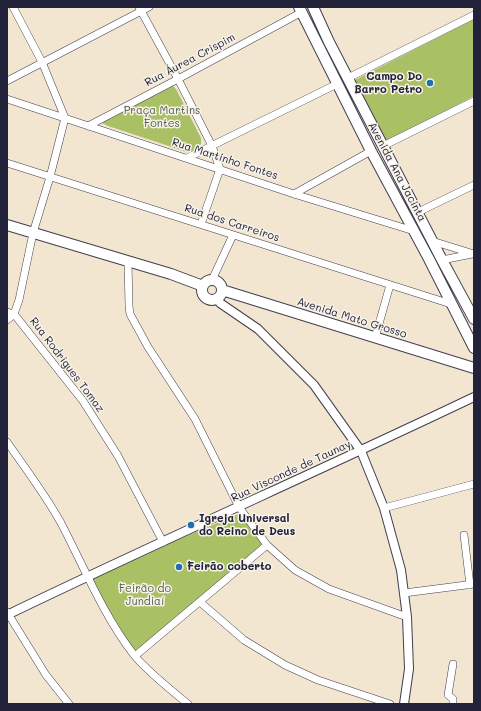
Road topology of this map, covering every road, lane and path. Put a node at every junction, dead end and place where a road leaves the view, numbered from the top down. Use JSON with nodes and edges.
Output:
{"nodes":[{"id":1,"x":13,"y":7,"type":"edge"},
{"id":2,"x":149,"y":7,"type":"edge"},
{"id":3,"x":316,"y":8,"type":"edge"},
{"id":4,"x":140,"y":9,"type":"edge"},
{"id":5,"x":300,"y":10,"type":"edge"},
{"id":6,"x":474,"y":15,"type":"edge"},
{"id":7,"x":329,"y":42,"type":"junction"},
{"id":8,"x":319,"y":46,"type":"junction"},
{"id":9,"x":42,"y":62,"type":"junction"},
{"id":10,"x":348,"y":78,"type":"junction"},
{"id":11,"x":178,"y":79,"type":"junction"},
{"id":12,"x":7,"y":81,"type":"edge"},
{"id":13,"x":337,"y":84,"type":"junction"},
{"id":14,"x":7,"y":99,"type":"edge"},
{"id":15,"x":474,"y":101,"type":"edge"},
{"id":16,"x":65,"y":118,"type":"junction"},
{"id":17,"x":88,"y":126,"type":"junction"},
{"id":18,"x":212,"y":146,"type":"junction"},
{"id":19,"x":383,"y":146,"type":"junction"},
{"id":20,"x":371,"y":151,"type":"junction"},
{"id":21,"x":187,"y":158,"type":"junction"},
{"id":22,"x":7,"y":163,"type":"edge"},
{"id":23,"x":220,"y":169,"type":"junction"},
{"id":24,"x":50,"y":177,"type":"junction"},
{"id":25,"x":404,"y":185,"type":"junction"},
{"id":26,"x":474,"y":185,"type":"edge"},
{"id":27,"x":392,"y":189,"type":"junction"},
{"id":28,"x":294,"y":194,"type":"junction"},
{"id":29,"x":418,"y":212,"type":"junction"},
{"id":30,"x":200,"y":224,"type":"junction"},
{"id":31,"x":7,"y":225,"type":"edge"},
{"id":32,"x":414,"y":231,"type":"junction"},
{"id":33,"x":34,"y":233,"type":"junction"},
{"id":34,"x":233,"y":235,"type":"junction"},
{"id":35,"x":432,"y":241,"type":"junction"},
{"id":36,"x":474,"y":254,"type":"edge"},
{"id":37,"x":442,"y":260,"type":"junction"},
{"id":38,"x":128,"y":262,"type":"junction"},
{"id":39,"x":212,"y":280,"type":"junction"},
{"id":40,"x":390,"y":285,"type":"junction"},
{"id":41,"x":203,"y":286,"type":"junction"},
{"id":42,"x":220,"y":294,"type":"junction"},
{"id":43,"x":451,"y":304,"type":"junction"},
{"id":44,"x":10,"y":313,"type":"edge"},
{"id":45,"x":473,"y":316,"type":"edge"},
{"id":46,"x":7,"y":320,"type":"edge"},
{"id":47,"x":470,"y":331,"type":"edge"},
{"id":48,"x":375,"y":338,"type":"junction"},
{"id":49,"x":474,"y":348,"type":"edge"},
{"id":50,"x":474,"y":368,"type":"edge"},
{"id":51,"x":474,"y":397,"type":"edge"},
{"id":52,"x":7,"y":442,"type":"edge"},
{"id":53,"x":361,"y":451,"type":"junction"},
{"id":54,"x":474,"y":484,"type":"edge"},
{"id":55,"x":239,"y":507,"type":"junction"},
{"id":56,"x":384,"y":508,"type":"junction"},
{"id":57,"x":464,"y":535,"type":"dead end"},
{"id":58,"x":163,"y":542,"type":"junction"},
{"id":59,"x":267,"y":545,"type":"junction"},
{"id":60,"x":87,"y":577,"type":"junction"},
{"id":61,"x":472,"y":585,"type":"edge"},
{"id":62,"x":404,"y":593,"type":"junction"},
{"id":63,"x":200,"y":602,"type":"junction"},
{"id":64,"x":7,"y":614,"type":"edge"},
{"id":65,"x":407,"y":618,"type":"junction"},
{"id":66,"x":135,"y":656,"type":"junction"},
{"id":67,"x":453,"y":664,"type":"dead end"},
{"id":68,"x":69,"y":704,"type":"edge"},
{"id":69,"x":188,"y":704,"type":"edge"},
{"id":70,"x":390,"y":704,"type":"edge"},
{"id":71,"x":404,"y":704,"type":"edge"},
{"id":72,"x":453,"y":704,"type":"edge"}],
"edges":[{"from":1,"to":9,"type":"street"},
{"from":2,"to":4,"type":"street"},
{"from":3,"to":7,"type":"main road","name":"Avenida Ana Jacinta"},
{"from":4,"to":9,"type":"street"},
{"from":4,"to":11,"type":"street"},
{"from":5,"to":8,"type":"main road","name":"Avenida Ana Jacinta"},
{"from":5,"to":11,"type":"street","name":"Rua Áurea Crispim"},
{"from":6,"to":10,"type":"street"},
{"from":7,"to":8,"type":"main road"},
{"from":7,"to":10,"type":"main road","name":"Avenida Ana Jacinta"},
{"from":8,"to":13,"type":"main road","name":"Avenida Ana Jacinta"},
{"from":9,"to":12,"type":"street"},
{"from":9,"to":16,"type":"street"},
{"from":10,"to":19,"type":"main road","name":"Avenida Ana Jacinta"},
{"from":11,"to":17,"type":"street","name":"Rua Áurea Crispim"},
{"from":11,"to":18,"type":"street"},
{"from":13,"to":18,"type":"street"},
{"from":13,"to":20,"type":"main road","name":"Avenida Ana Jacinta"},
{"from":14,"to":16,"type":"street","name":"Rua Martinho Fontes"},
{"from":15,"to":19,"type":"street"},
{"from":16,"to":17,"type":"street","name":"Rua Martinho Fontes"},
{"from":16,"to":24,"type":"street"},
{"from":17,"to":21,"type":"street","name":"Rua Martinho Fontes"},
{"from":18,"to":21,"type":"street"},
{"from":18,"to":23,"type":"street"},
{"from":19,"to":25,"type":"main road","name":"Avenida Ana Jacinta"},
{"from":20,"to":27,"type":"main road","name":"Avenida Ana Jacinta"},
{"from":20,"to":28,"type":"street"},
{"from":21,"to":23,"type":"street","name":"Rua Martinho Fontes"},
{"from":22,"to":24,"type":"street","name":"Rua dos Carreiros"},
{"from":23,"to":28,"type":"street","name":"Rua Martinho Fontes"},
{"from":23,"to":30,"type":"street"},
{"from":24,"to":30,"type":"street","name":"Rua dos Carreiros"},
{"from":24,"to":33,"type":"street"},
{"from":25,"to":27,"type":"main road"},
{"from":25,"to":29,"type":"main road","name":"Avenida Ana Jacinta"},
{"from":26,"to":29,"type":"street"},
{"from":27,"to":32,"type":"main road","name":"Avenida Ana Jacinta"},
{"from":28,"to":32,"type":"street","name":"Rua Martinho Fontes"},
{"from":29,"to":35,"type":"main road","name":"Avenida Ana Jacinta"},
{"from":30,"to":34,"type":"street","name":"Rua dos Carreiros"},
{"from":31,"to":33,"type":"main road"},
{"from":32,"to":43,"type":"main road","name":"Avenida Ana Jacinta"},
{"from":33,"to":38,"type":"main road"},
{"from":33,"to":44,"type":"street"},
{"from":34,"to":39,"type":"street"},
{"from":34,"to":40,"type":"street","name":"Rua dos Carreiros"},
{"from":35,"to":36,"type":"street"},
{"from":35,"to":37,"type":"main road","name":"Avenida Ana Jacinta"},
{"from":36,"to":37,"type":"street"},
{"from":37,"to":45,"type":"main road","name":"Avenida Ana Jacinta"},
{"from":38,"to":41,"type":"main road"},
{"from":38,"to":55,"type":"street"},
{"from":39,"to":41,"type":"main road"},
{"from":39,"to":42,"type":"main road"},
{"from":40,"to":43,"type":"street","name":"Rua dos Carreiros"},
{"from":40,"to":48,"type":"street"},
{"from":41,"to":42,"type":"main road"},
{"from":42,"to":48,"type":"main road","name":"Avenida Mato Grosso"},
{"from":42,"to":53,"type":"street"},
{"from":43,"to":47,"type":"main road","name":"Avenida Ana Jacinta"},
{"from":44,"to":46,"type":"street"},
{"from":44,"to":58,"type":"street","name":"Rua Rodrigues Tomaz"},
{"from":47,"to":49,"type":"main road","name":"Avenida Ana Jacinta"},
{"from":48,"to":50,"type":"main road","name":"Avenida Mato Grosso"},
{"from":51,"to":53,"type":"street","name":"Rua Visconde de Taunay"},
{"from":52,"to":60,"type":"street"},
{"from":53,"to":55,"type":"street","name":"Rua Visconde de Taunay"},
{"from":53,"to":56,"type":"street"},
{"from":54,"to":56,"type":"street"},
{"from":55,"to":58,"type":"street","name":"Rua Visconde de Taunay"},
{"from":55,"to":59,"type":"street"},
{"from":56,"to":62,"type":"street"},
{"from":57,"to":61,"type":"street"},
{"from":58,"to":60,"type":"street","name":"Rua Visconde de Taunay"},
{"from":59,"to":63,"type":"street"},
{"from":59,"to":65,"type":"street"},
{"from":60,"to":64,"type":"street","name":"Rua Visconde de Taunay"},
{"from":60,"to":66,"type":"street"},
{"from":61,"to":62,"type":"street"},
{"from":62,"to":65,"type":"street"},
{"from":63,"to":66,"type":"street"},
{"from":63,"to":70,"type":"street"},
{"from":64,"to":68,"type":"street"},
{"from":65,"to":71,"type":"street"},
{"from":66,"to":69,"type":"street"},
{"from":67,"to":72,"type":"street"}]}
